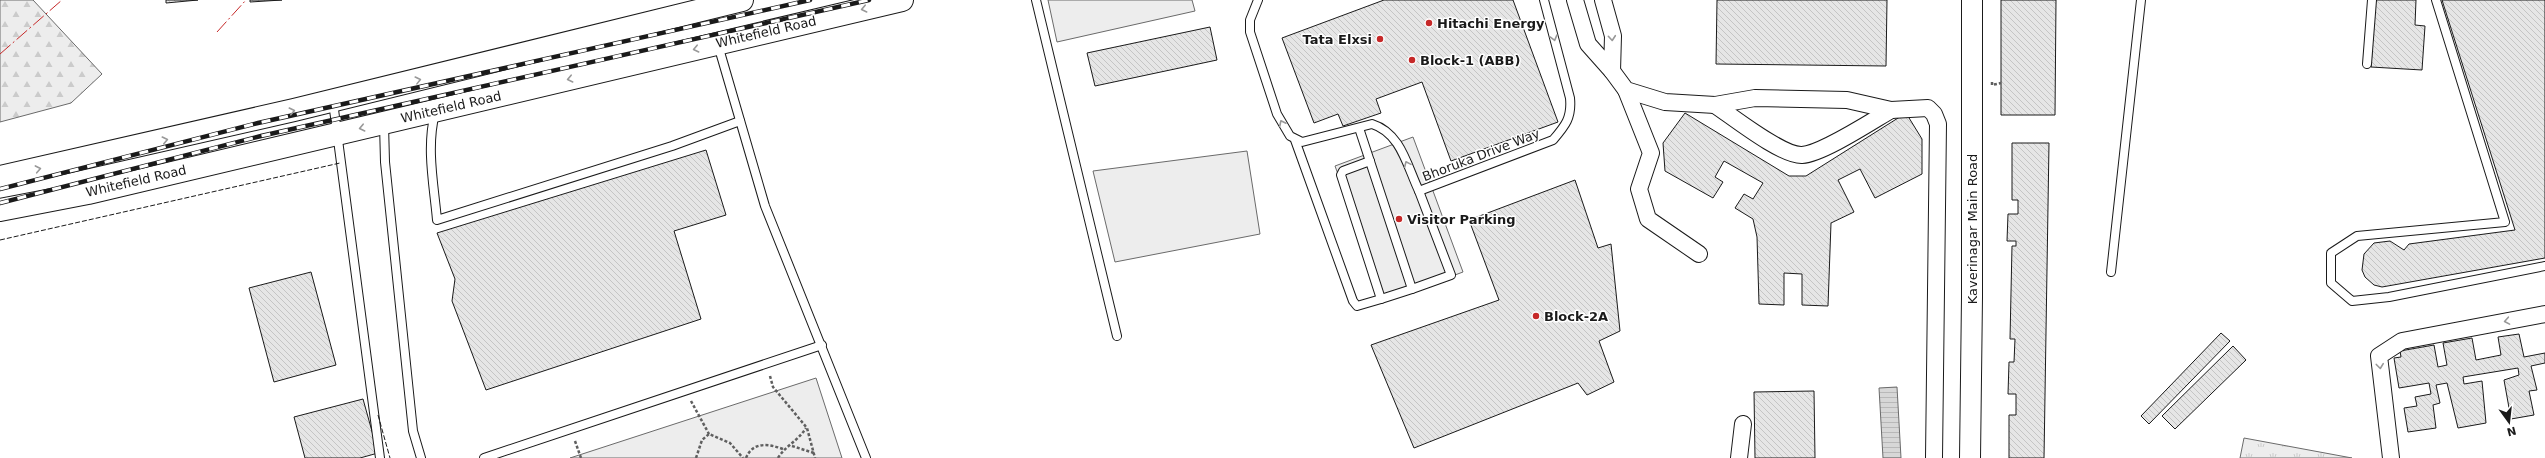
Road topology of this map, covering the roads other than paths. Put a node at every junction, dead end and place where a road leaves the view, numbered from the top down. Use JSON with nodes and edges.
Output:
{"nodes":[{"id":1,"x":742,"y":0,"type":"edge"},
{"id":2,"x":902,"y":0,"type":"edge"},
{"id":3,"x":1036,"y":0,"type":"edge"},
{"id":4,"x":1258,"y":0,"type":"edge"},
{"id":5,"x":1544,"y":0,"type":"edge"},
{"id":6,"x":1575,"y":0,"type":"edge"},
{"id":7,"x":1603,"y":0,"type":"edge"},
{"id":8,"x":1972,"y":0,"type":"edge"},
{"id":9,"x":2141,"y":0,"type":"edge"},
{"id":10,"x":2372,"y":0,"type":"edge"},
{"id":11,"x":2436,"y":0,"type":"edge"},
{"id":12,"x":718,"y":44,"type":"junction"},
{"id":13,"x":2366,"y":64,"type":"dead end"},
{"id":14,"x":1612,"y":71,"type":"junction"},
{"id":15,"x":1626,"y":90,"type":"junction"},
{"id":16,"x":333,"y":101,"type":"junction"},
{"id":17,"x":1715,"y":105,"type":"junction"},
{"id":18,"x":435,"y":110,"type":"junction"},
{"id":19,"x":1891,"y":110,"type":"junction"},
{"id":20,"x":740,"y":121,"type":"junction"},
{"id":21,"x":384,"y":123,"type":"junction"},
{"id":22,"x":1359,"y":128,"type":"junction"},
{"id":23,"x":337,"y":134,"type":"junction"},
{"id":24,"x":1295,"y":140,"type":"junction"},
{"id":25,"x":1370,"y":161,"type":"junction"},
{"id":26,"x":0,"y":177,"type":"edge"},
{"id":27,"x":1419,"y":191,"type":"junction"},
{"id":28,"x":0,"y":210,"type":"edge"},
{"id":29,"x":1699,"y":254,"type":"dead end"},
{"id":30,"x":2545,"y":266,"type":"edge"},
{"id":31,"x":2111,"y":272,"type":"dead end"},
{"id":32,"x":1412,"y":288,"type":"junction"},
{"id":33,"x":1381,"y":299,"type":"junction"},
{"id":34,"x":2545,"y":314,"type":"edge"},
{"id":35,"x":1117,"y":336,"type":"dead end"},
{"id":36,"x":822,"y":345,"type":"junction"},
{"id":37,"x":1743,"y":424,"type":"dead end"},
{"id":38,"x":380,"y":458,"type":"edge"},
{"id":39,"x":421,"y":458,"type":"edge"},
{"id":40,"x":484,"y":458,"type":"edge"},
{"id":41,"x":866,"y":458,"type":"edge"},
{"id":42,"x":1739,"y":458,"type":"edge"},
{"id":43,"x":1934,"y":458,"type":"edge"},
{"id":44,"x":1970,"y":458,"type":"edge"},
{"id":45,"x":2391,"y":458,"type":"edge"}],
"edges":[{"from":16,"to":1,"type":"main road","one_way":true},
{"from":2,"to":12,"type":"main road","name":"Whitefield Road","one_way":true},
{"from":3,"to":35,"type":"lane"},
{"from":24,"to":4,"type":"lane","one_way":true},
{"from":5,"to":27,"type":"lane","name":"Bhoruka Drive Way","one_way":true},
{"from":6,"to":14,"type":"street"},
{"from":7,"to":14,"type":"street","one_way":true},
{"from":8,"to":44,"type":"street","name":"Kaverinagar Main Road"},
{"from":9,"to":31,"type":"lane"},
{"from":10,"to":13,"type":"lane"},
{"from":11,"to":30,"type":"lane"},
{"from":12,"to":18,"type":"main road","name":"Whitefield Road","one_way":true},
{"from":12,"to":20,"type":"lane"},
{"from":14,"to":15,"type":"street"},
{"from":15,"to":17,"type":"street"},
{"from":15,"to":29,"type":"street"},
{"from":16,"to":23,"type":"lane"},
{"from":26,"to":16,"type":"main road","one_way":true},
{"from":17,"to":19,"type":"street"},
{"from":17,"to":19,"type":"street"},
{"from":18,"to":20,"type":"lane"},
{"from":18,"to":21,"type":"main road","name":"Whitefield Road"},
{"from":19,"to":43,"type":"street"},
{"from":20,"to":36,"type":"lane"},
{"from":21,"to":23,"type":"main road","name":"Whitefield Road","one_way":true},
{"from":21,"to":39,"type":"lane"},
{"from":22,"to":24,"type":"lane","name":"Bhoruka Drive Way"},
{"from":22,"to":25,"type":"lane"},
{"from":27,"to":22,"type":"lane","name":"Bhoruka Drive Way","one_way":true},
{"from":23,"to":28,"type":"main road","name":"Whitefield Road"},
{"from":23,"to":38,"type":"lane"},
{"from":24,"to":33,"type":"lane"},
{"from":25,"to":32,"type":"lane"},
{"from":25,"to":33,"type":"lane"},
{"from":27,"to":32,"type":"lane"},
{"from":32,"to":33,"type":"lane"},
{"from":34,"to":45,"type":"street","one_way":true},
{"from":36,"to":40,"type":"lane"},
{"from":36,"to":41,"type":"lane"},
{"from":37,"to":42,"type":"street"}]}
